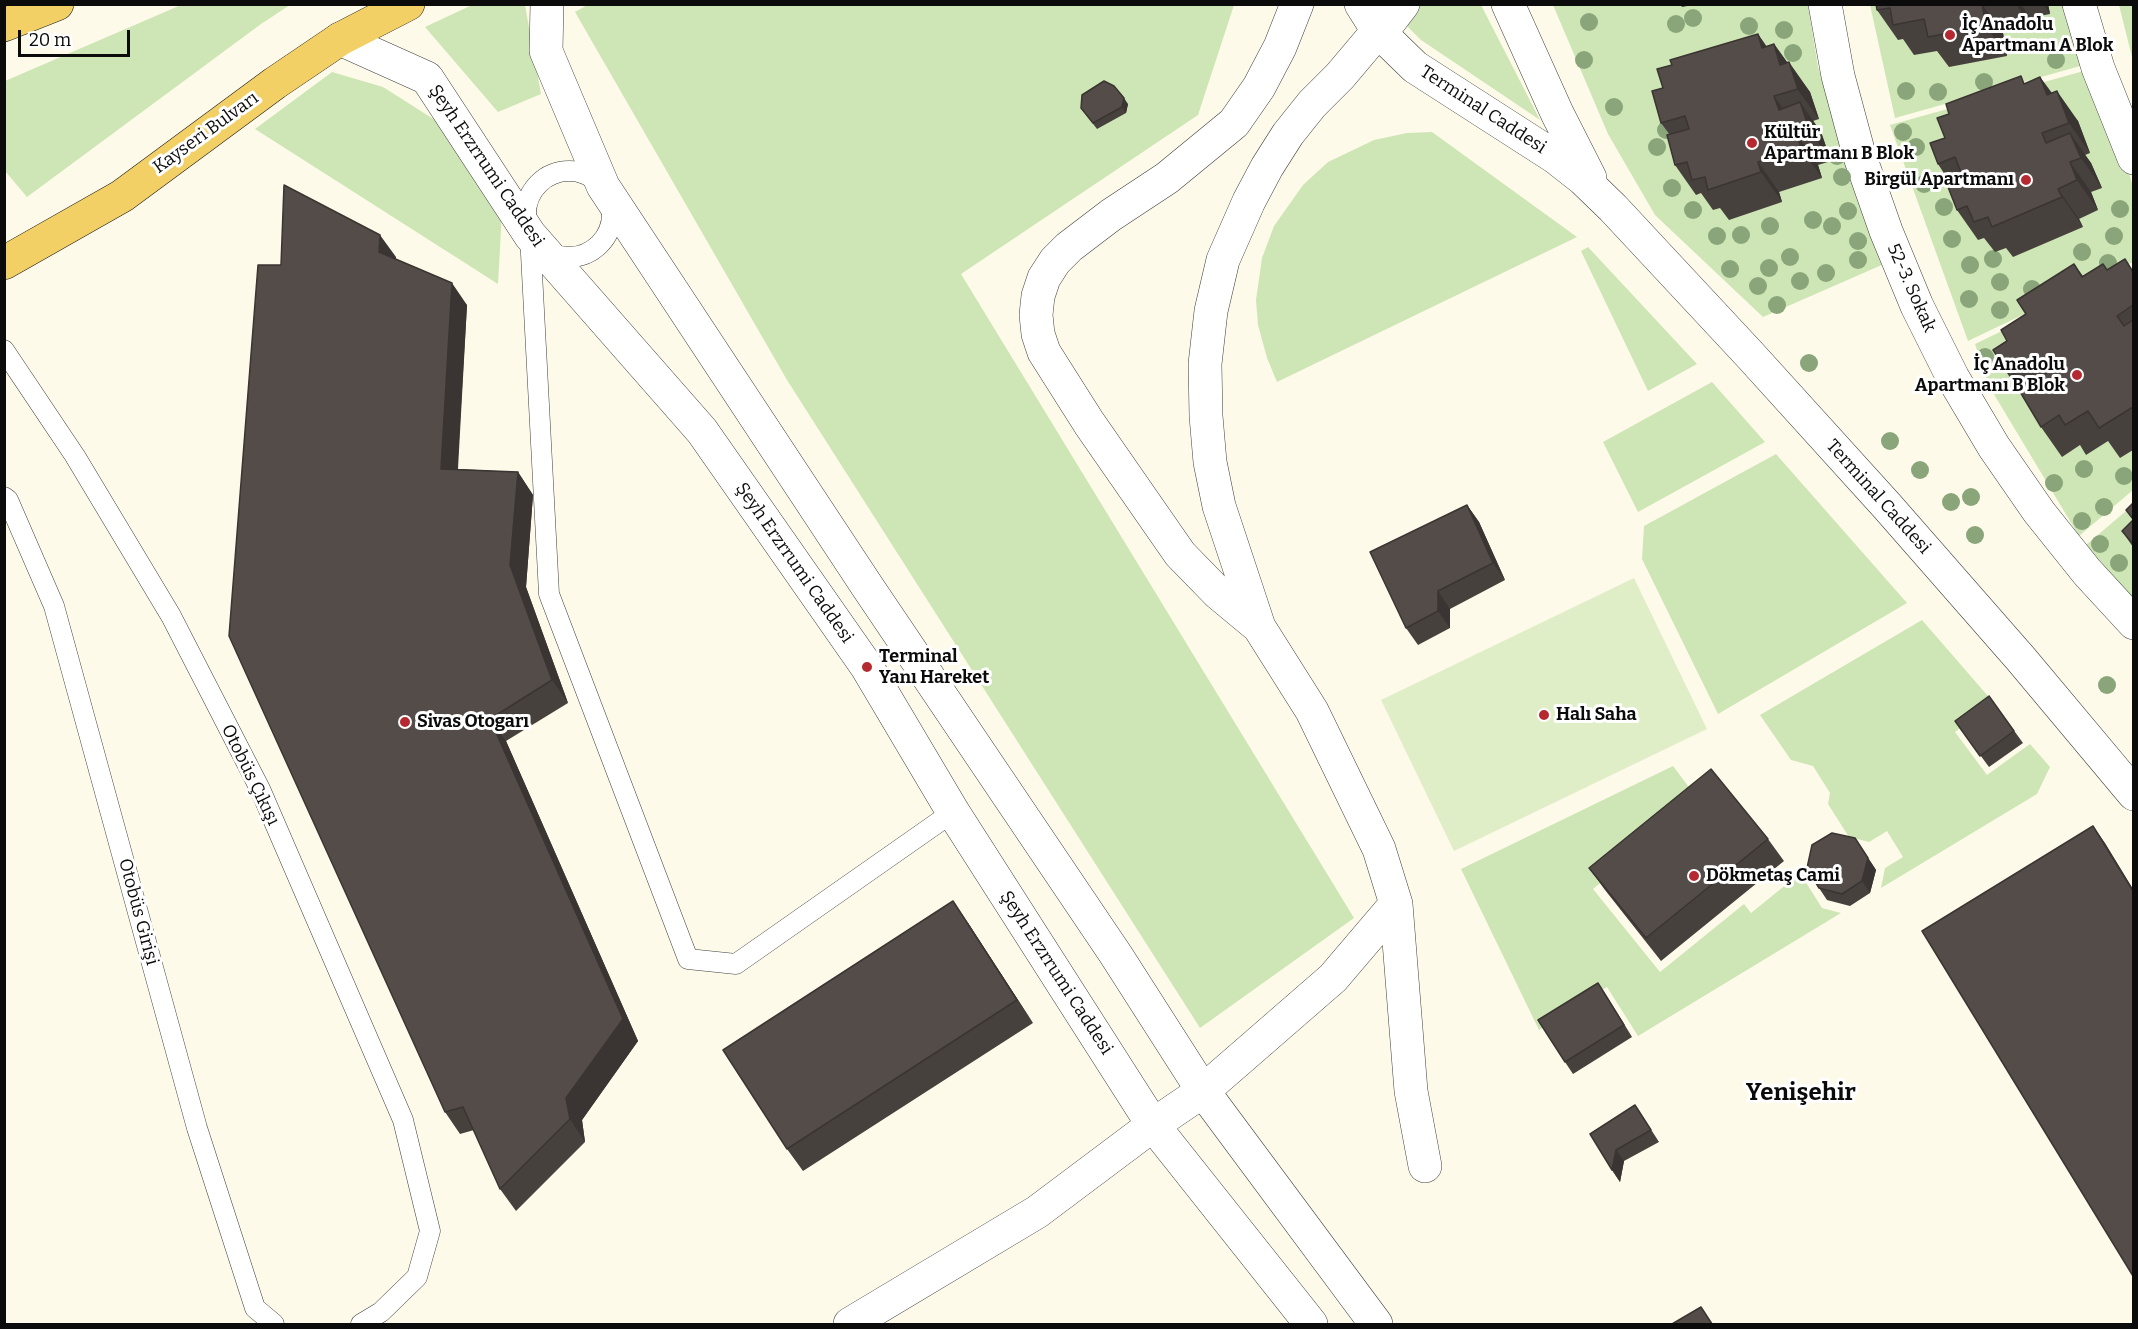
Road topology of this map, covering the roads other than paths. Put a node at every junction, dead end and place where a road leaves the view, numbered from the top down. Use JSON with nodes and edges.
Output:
{"nodes":[{"id":1,"x":57,"y":4,"type":"edge"},
{"id":2,"x":408,"y":4,"type":"edge"},
{"id":3,"x":547,"y":4,"type":"edge"},
{"id":4,"x":1297,"y":4,"type":"edge"},
{"id":5,"x":1403,"y":4,"type":"edge"},
{"id":6,"x":1508,"y":4,"type":"edge"},
{"id":7,"x":1825,"y":4,"type":"edge"},
{"id":8,"x":2079,"y":4,"type":"edge"},
{"id":9,"x":1370,"y":18,"type":"edge"},
{"id":10,"x":4,"y":25,"type":"edge"},
{"id":11,"x":340,"y":39,"type":"junction"},
{"id":12,"x":2133,"y":158,"type":"edge"},
{"id":13,"x":603,"y":186,"type":"junction"},
{"id":14,"x":1613,"y":208,"type":"junction"},
{"id":15,"x":530,"y":235,"type":"junction"},
{"id":16,"x":4,"y":263,"type":"edge"},
{"id":17,"x":4,"y":350,"type":"edge"},
{"id":18,"x":4,"y":497,"type":"edge"},
{"id":19,"x":2133,"y":623,"type":"edge"},
{"id":20,"x":1259,"y":627,"type":"junction"},
{"id":21,"x":2133,"y":794,"type":"edge"},
{"id":22,"x":953,"y":812,"type":"junction"},
{"id":23,"x":1396,"y":904,"type":"junction"},
{"id":24,"x":1203,"y":1091,"type":"junction"},
{"id":25,"x":1153,"y":1125,"type":"junction"},
{"id":26,"x":1425,"y":1166,"type":"dead end"},
{"id":27,"x":274,"y":1324,"type":"edge"},
{"id":28,"x":361,"y":1324,"type":"edge"},
{"id":29,"x":850,"y":1324,"type":"edge"},
{"id":30,"x":1311,"y":1324,"type":"edge"},
{"id":31,"x":1376,"y":1324,"type":"edge"}],
"edges":[{"from":1,"to":10,"type":"main road"},
{"from":2,"to":11,"type":"main road","name":"Kayseri Bulvarı"},
{"from":3,"to":13,"type":"street"},
{"from":4,"to":20,"type":"street"},
{"from":5,"to":9,"type":"street"},
{"from":6,"to":14,"type":"street","name":"Terminal Caddesi"},
{"from":7,"to":19,"type":"street","name":"52-3. Sokak"},
{"from":8,"to":12,"type":"street"},
{"from":9,"to":14,"type":"street","name":"Terminal Caddesi"},
{"from":9,"to":20,"type":"street"},
{"from":11,"to":15,"type":"street","name":"Şeyh Erzrrumi Caddesi"},
{"from":11,"to":16,"type":"main road","name":"Kayseri Bulvarı"},
{"from":13,"to":15,"type":"lane"},
{"from":13,"to":15,"type":"lane"},
{"from":13,"to":24,"type":"street"},
{"from":14,"to":21,"type":"street","name":"Terminal Caddesi"},
{"from":15,"to":22,"type":"street","name":"Şeyh Erzrrumi Caddesi"},
{"from":15,"to":22,"type":"lane"},
{"from":17,"to":28,"type":"lane","name":"Otobüs Çıkışı"},
{"from":18,"to":27,"type":"lane","name":"Otobüs Girişi"},
{"from":20,"to":23,"type":"street"},
{"from":22,"to":25,"type":"street","name":"Şeyh Erzrrumi Caddesi"},
{"from":23,"to":24,"type":"street"},
{"from":23,"to":26,"type":"street"},
{"from":24,"to":25,"type":"street"},
{"from":24,"to":31,"type":"street"},
{"from":25,"to":29,"type":"street"},
{"from":25,"to":30,"type":"street","name":"Şeyh Erzrrumi Caddesi"}]}
